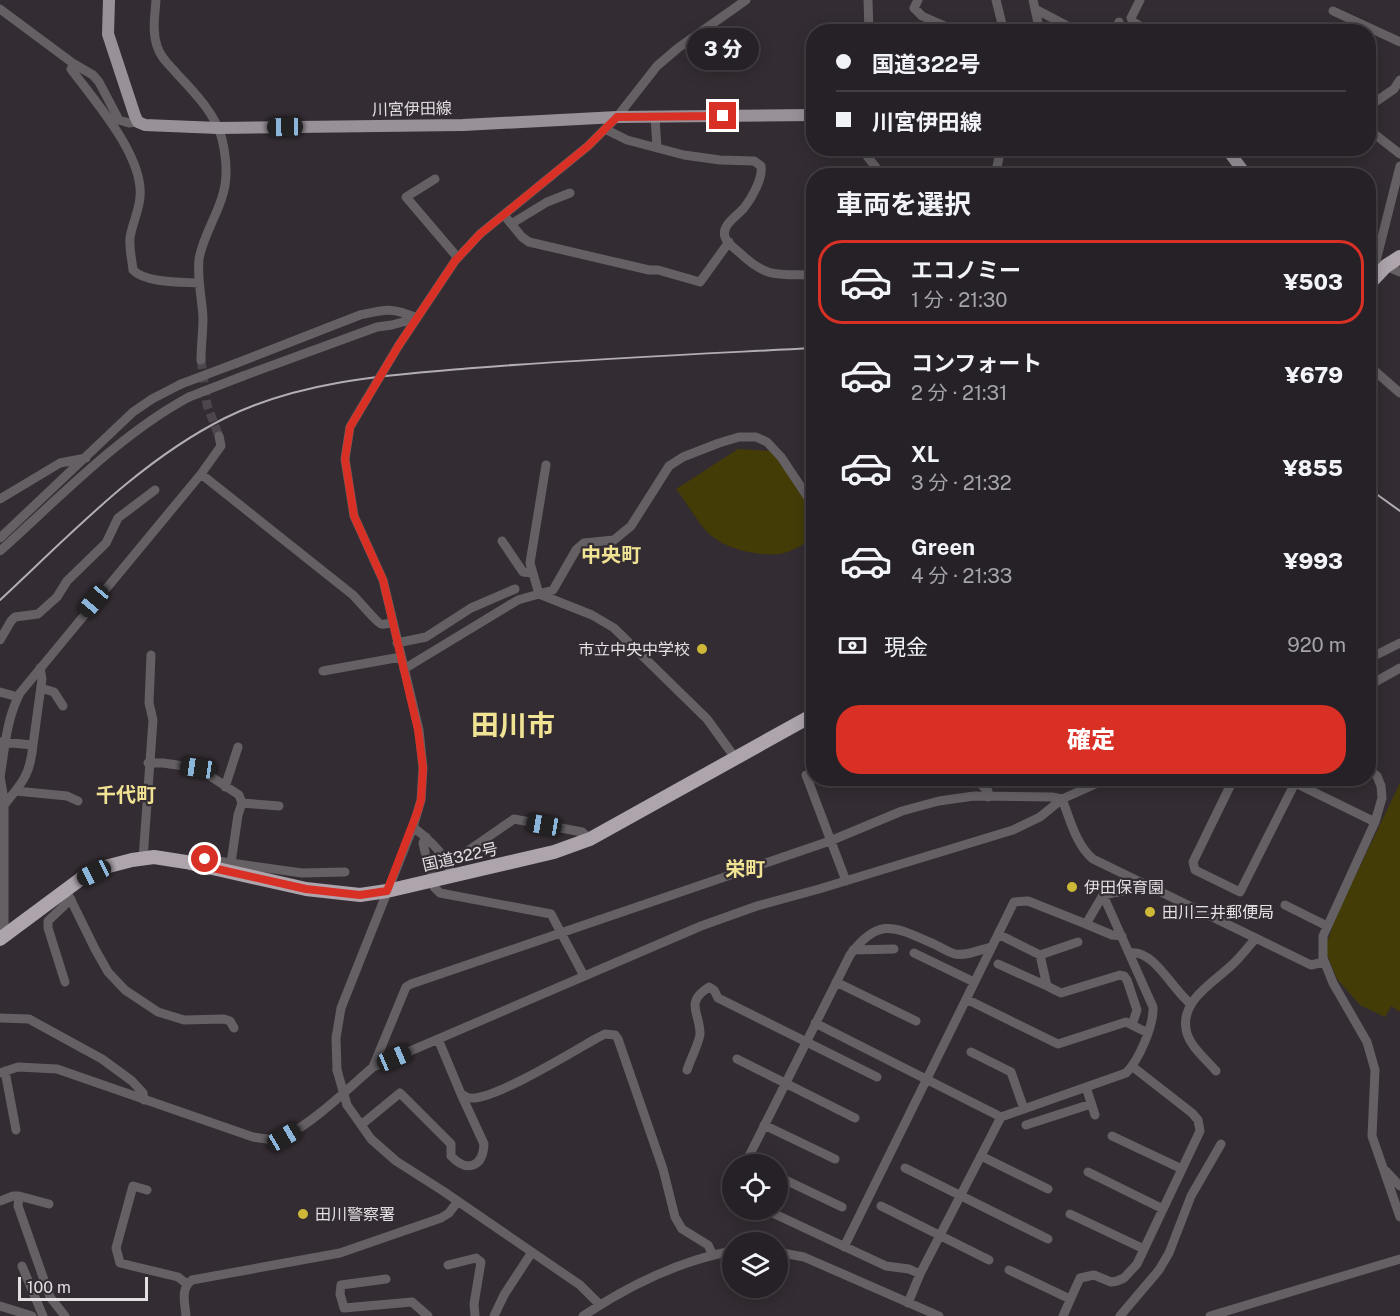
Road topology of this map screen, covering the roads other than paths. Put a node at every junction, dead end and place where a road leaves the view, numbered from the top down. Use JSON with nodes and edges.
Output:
{"nodes":[{"id":1,"x":109,"y":0,"type":"edge"},
{"id":2,"x":156,"y":0,"type":"edge"},
{"id":3,"x":746,"y":0,"type":"edge"},
{"id":4,"x":868,"y":0,"type":"edge"},
{"id":5,"x":918,"y":0,"type":"edge"},
{"id":6,"x":996,"y":0,"type":"edge"},
{"id":7,"x":1140,"y":0,"type":"edge"},
{"id":8,"x":1034,"y":5,"type":"edge"},
{"id":9,"x":0,"y":9,"type":"edge"},
{"id":10,"x":1333,"y":11,"type":"dead end"},
{"id":11,"x":869,"y":24,"type":"edge"},
{"id":12,"x":940,"y":24,"type":"edge"},
{"id":13,"x":1002,"y":24,"type":"edge"},
{"id":14,"x":1038,"y":24,"type":"edge"},
{"id":15,"x":1066,"y":24,"type":"edge"},
{"id":16,"x":1136,"y":24,"type":"edge"},
{"id":17,"x":1361,"y":24,"type":"edge"},
{"id":18,"x":1376,"y":31,"type":"edge"},
{"id":19,"x":1400,"y":42,"type":"edge"},
{"id":20,"x":74,"y":64,"type":"junction"},
{"id":21,"x":1400,"y":80,"type":"edge"},
{"id":22,"x":1376,"y":101,"type":"edge"},
{"id":23,"x":806,"y":115,"type":"edge"},
{"id":24,"x":617,"y":117,"type":"junction"},
{"id":25,"x":655,"y":117,"type":"junction"},
{"id":26,"x":138,"y":122,"type":"junction"},
{"id":27,"x":218,"y":128,"type":"junction"},
{"id":28,"x":605,"y":129,"type":"junction"},
{"id":29,"x":1376,"y":135,"type":"edge"},
{"id":30,"x":657,"y":148,"type":"junction"},
{"id":31,"x":1400,"y":154,"type":"edge"},
{"id":32,"x":1400,"y":166,"type":"edge"},
{"id":33,"x":435,"y":179,"type":"dead end"},
{"id":34,"x":570,"y":193,"type":"dead end"},
{"id":35,"x":1396,"y":196,"type":"edge"},
{"id":36,"x":504,"y":215,"type":"junction"},
{"id":37,"x":511,"y":224,"type":"junction"},
{"id":38,"x":729,"y":242,"type":"junction"},
{"id":39,"x":1400,"y":257,"type":"edge"},
{"id":40,"x":458,"y":258,"type":"junction"},
{"id":41,"x":1384,"y":269,"type":"junction"},
{"id":42,"x":1400,"y":272,"type":"edge"},
{"id":43,"x":806,"y":275,"type":"edge"},
{"id":44,"x":1376,"y":277,"type":"edge"},
{"id":45,"x":199,"y":283,"type":"junction"},
{"id":46,"x":417,"y":318,"type":"junction"},
{"id":47,"x":257,"y":355,"type":"junction"},
{"id":48,"x":201,"y":360,"type":"tunnel mouth"},
{"id":49,"x":262,"y":369,"type":"junction"},
{"id":50,"x":1376,"y":371,"type":"edge"},
{"id":51,"x":1399,"y":388,"type":"edge"},
{"id":52,"x":219,"y":436,"type":"tunnel mouth"},
{"id":53,"x":86,"y":458,"type":"junction"},
{"id":54,"x":546,"y":465,"type":"dead end"},
{"id":55,"x":53,"y":467,"type":"junction"},
{"id":56,"x":201,"y":474,"type":"junction"},
{"id":57,"x":72,"y":479,"type":"junction"},
{"id":58,"x":155,"y":490,"type":"dead end"},
{"id":59,"x":806,"y":494,"type":"edge"},
{"id":60,"x":0,"y":499,"type":"edge"},
{"id":61,"x":0,"y":537,"type":"edge"},
{"id":62,"x":502,"y":541,"type":"dead end"},
{"id":63,"x":0,"y":551,"type":"edge"},
{"id":64,"x":532,"y":573,"type":"junction"},
{"id":65,"x":515,"y":589,"type":"dead end"},
{"id":66,"x":539,"y":594,"type":"junction"},
{"id":67,"x":392,"y":623,"type":"junction"},
{"id":68,"x":0,"y":640,"type":"edge"},
{"id":69,"x":397,"y":643,"type":"junction"},
{"id":70,"x":1400,"y":643,"type":"edge"},
{"id":71,"x":1376,"y":654,"type":"edge"},
{"id":72,"x":151,"y":655,"type":"dead end"},
{"id":73,"x":401,"y":657,"type":"junction"},
{"id":74,"x":1400,"y":668,"type":"edge"},
{"id":75,"x":40,"y":669,"type":"junction"},
{"id":76,"x":404,"y":669,"type":"junction"},
{"id":77,"x":323,"y":671,"type":"dead end"},
{"id":78,"x":1376,"y":682,"type":"edge"},
{"id":79,"x":41,"y":688,"type":"junction"},
{"id":80,"x":0,"y":692,"type":"edge"},
{"id":81,"x":18,"y":698,"type":"junction"},
{"id":82,"x":63,"y":706,"type":"dead end"},
{"id":83,"x":806,"y":720,"type":"edge"},
{"id":84,"x":2,"y":742,"type":"edge"},
{"id":85,"x":33,"y":745,"type":"junction"},
{"id":86,"x":238,"y":747,"type":"dead end"},
{"id":87,"x":736,"y":759,"type":"junction"},
{"id":88,"x":148,"y":763,"type":"junction"},
{"id":89,"x":1376,"y":775,"type":"edge"},
{"id":90,"x":0,"y":777,"type":"edge"},
{"id":91,"x":225,"y":786,"type":"junction"},
{"id":92,"x":811,"y":786,"type":"edge"},
{"id":93,"x":983,"y":786,"type":"edge"},
{"id":94,"x":1091,"y":786,"type":"edge"},
{"id":95,"x":1230,"y":786,"type":"edge"},
{"id":96,"x":1293,"y":786,"type":"edge"},
{"id":97,"x":1300,"y":786,"type":"edge"},
{"id":98,"x":16,"y":791,"type":"junction"},
{"id":99,"x":988,"y":797,"type":"junction"},
{"id":100,"x":1062,"y":799,"type":"junction"},
{"id":101,"x":78,"y":801,"type":"dead end"},
{"id":102,"x":242,"y":803,"type":"junction"},
{"id":103,"x":4,"y":805,"type":"junction"},
{"id":104,"x":279,"y":807,"type":"dead end"},
{"id":105,"x":1375,"y":822,"type":"junction"},
{"id":106,"x":413,"y":827,"type":"junction"},
{"id":107,"x":426,"y":837,"type":"junction"},
{"id":108,"x":590,"y":839,"type":"junction"},
{"id":109,"x":830,"y":841,"type":"junction"},
{"id":110,"x":425,"y":852,"type":"tunnel mouth"},
{"id":111,"x":143,"y":859,"type":"junction"},
{"id":112,"x":231,"y":863,"type":"junction"},
{"id":113,"x":204,"y":866,"type":"junction"},
{"id":114,"x":450,"y":870,"type":"junction"},
{"id":115,"x":345,"y":872,"type":"dead end"},
{"id":116,"x":846,"y":881,"type":"junction"},
{"id":117,"x":1140,"y":882,"type":"junction"},
{"id":118,"x":434,"y":887,"type":"dead end"},
{"id":119,"x":387,"y":891,"type":"junction"},
{"id":120,"x":1104,"y":894,"type":"junction"},
{"id":121,"x":69,"y":895,"type":"junction"},
{"id":122,"x":1285,"y":905,"type":"dead end"},
{"id":123,"x":1086,"y":924,"type":"junction"},
{"id":124,"x":1327,"y":926,"type":"junction"},
{"id":125,"x":561,"y":932,"type":"junction"},
{"id":126,"x":998,"y":934,"type":"junction"},
{"id":127,"x":1122,"y":936,"type":"junction"},
{"id":128,"x":2,"y":938,"type":"edge"},
{"id":129,"x":1256,"y":939,"type":"junction"},
{"id":130,"x":1078,"y":942,"type":"dead end"},
{"id":131,"x":991,"y":947,"type":"junction"},
{"id":132,"x":894,"y":949,"type":"dead end"},
{"id":133,"x":853,"y":950,"type":"junction"},
{"id":134,"x":914,"y":953,"type":"dead end"},
{"id":135,"x":1130,"y":953,"type":"junction"},
{"id":136,"x":1040,"y":955,"type":"junction"},
{"id":137,"x":1324,"y":962,"type":"junction"},
{"id":138,"x":998,"y":964,"type":"dead end"},
{"id":139,"x":584,"y":975,"type":"junction"},
{"id":140,"x":65,"y":982,"type":"dead end"},
{"id":141,"x":836,"y":982,"type":"junction"},
{"id":142,"x":974,"y":982,"type":"junction"},
{"id":143,"x":1047,"y":986,"type":"junction"},
{"id":144,"x":966,"y":999,"type":"junction"},
{"id":145,"x":1191,"y":1004,"type":"junction"},
{"id":146,"x":0,"y":1018,"type":"edge"},
{"id":147,"x":916,"y":1021,"type":"dead end"},
{"id":148,"x":815,"y":1023,"type":"junction"},
{"id":149,"x":1132,"y":1025,"type":"junction"},
{"id":150,"x":234,"y":1028,"type":"dead end"},
{"id":151,"x":1148,"y":1033,"type":"junction"},
{"id":152,"x":438,"y":1039,"type":"junction"},
{"id":153,"x":806,"y":1042,"type":"junction"},
{"id":154,"x":971,"y":1052,"type":"dead end"},
{"id":155,"x":737,"y":1059,"type":"dead end"},
{"id":156,"x":373,"y":1067,"type":"junction"},
{"id":157,"x":1133,"y":1067,"type":"junction"},
{"id":158,"x":687,"y":1070,"type":"dead end"},
{"id":159,"x":1216,"y":1071,"type":"dead end"},
{"id":160,"x":3,"y":1072,"type":"edge"},
{"id":161,"x":877,"y":1077,"type":"dead end"},
{"id":162,"x":927,"y":1080,"type":"junction"},
{"id":163,"x":785,"y":1083,"type":"junction"},
{"id":164,"x":1086,"y":1087,"type":"junction"},
{"id":165,"x":461,"y":1094,"type":"junction"},
{"id":166,"x":144,"y":1100,"type":"junction"},
{"id":167,"x":1091,"y":1104,"type":"junction"},
{"id":168,"x":1024,"y":1109,"type":"junction"},
{"id":169,"x":1095,"y":1115,"type":"dead end"},
{"id":170,"x":855,"y":1118,"type":"dead end"},
{"id":171,"x":1001,"y":1118,"type":"junction"},
{"id":172,"x":361,"y":1125,"type":"junction"},
{"id":173,"x":764,"y":1125,"type":"junction"},
{"id":174,"x":1026,"y":1125,"type":"dead end"},
{"id":175,"x":16,"y":1130,"type":"dead end"},
{"id":176,"x":1112,"y":1136,"type":"dead end"},
{"id":177,"x":1221,"y":1144,"type":"dead end"},
{"id":178,"x":752,"y":1154,"type":"edge"},
{"id":179,"x":981,"y":1156,"type":"junction"},
{"id":180,"x":835,"y":1159,"type":"dead end"},
{"id":181,"x":1382,"y":1167,"type":"junction"},
{"id":182,"x":905,"y":1168,"type":"dead end"},
{"id":183,"x":1182,"y":1169,"type":"junction"},
{"id":184,"x":1088,"y":1172,"type":"dead end"},
{"id":185,"x":788,"y":1181,"type":"edge"},
{"id":186,"x":1400,"y":1186,"type":"edge"},
{"id":187,"x":147,"y":1190,"type":"dead end"},
{"id":188,"x":1048,"y":1190,"type":"dead end"},
{"id":189,"x":19,"y":1196,"type":"junction"},
{"id":190,"x":961,"y":1196,"type":"junction"},
{"id":191,"x":0,"y":1201,"type":"edge"},
{"id":192,"x":458,"y":1201,"type":"junction"},
{"id":193,"x":49,"y":1204,"type":"dead end"},
{"id":194,"x":881,"y":1206,"type":"dead end"},
{"id":195,"x":842,"y":1207,"type":"dead end"},
{"id":196,"x":1163,"y":1209,"type":"junction"},
{"id":197,"x":1070,"y":1214,"type":"dead end"},
{"id":198,"x":1400,"y":1217,"type":"edge"},
{"id":199,"x":788,"y":1220,"type":"edge"},
{"id":200,"x":940,"y":1236,"type":"junction"},
{"id":201,"x":1048,"y":1239,"type":"dead end"},
{"id":202,"x":844,"y":1246,"type":"junction"},
{"id":203,"x":1144,"y":1249,"type":"junction"},
{"id":204,"x":532,"y":1252,"type":"junction"},
{"id":205,"x":722,"y":1253,"type":"edge"},
{"id":206,"x":788,"y":1254,"type":"edge"},
{"id":207,"x":713,"y":1255,"type":"junction"},
{"id":208,"x":1400,"y":1259,"type":"edge"},
{"id":209,"x":989,"y":1260,"type":"dead end"},
{"id":210,"x":448,"y":1265,"type":"dead end"},
{"id":211,"x":22,"y":1266,"type":"dead end"},
{"id":212,"x":1009,"y":1269,"type":"dead end"},
{"id":213,"x":920,"y":1274,"type":"junction"},
{"id":214,"x":386,"y":1279,"type":"dead end"},
{"id":215,"x":187,"y":1284,"type":"junction"},
{"id":216,"x":1070,"y":1299,"type":"junction"},
{"id":217,"x":908,"y":1303,"type":"junction"},
{"id":218,"x":600,"y":1305,"type":"junction"},
{"id":219,"x":0,"y":1306,"type":"edge"},
{"id":220,"x":1231,"y":1313,"type":"edge"},
{"id":221,"x":32,"y":1316,"type":"edge"},
{"id":222,"x":43,"y":1316,"type":"edge"},
{"id":223,"x":65,"y":1316,"type":"edge"},
{"id":224,"x":186,"y":1316,"type":"edge"},
{"id":225,"x":428,"y":1316,"type":"edge"},
{"id":226,"x":475,"y":1316,"type":"edge"},
{"id":227,"x":494,"y":1316,"type":"edge"},
{"id":228,"x":583,"y":1316,"type":"edge"},
{"id":229,"x":939,"y":1316,"type":"edge"},
{"id":230,"x":1063,"y":1316,"type":"edge"},
{"id":231,"x":1120,"y":1316,"type":"edge"},
{"id":232,"x":1210,"y":1316,"type":"edge"}],
"edges":[{"from":1,"to":26,"type":"main road"},
{"from":2,"to":27,"type":"street"},
{"from":3,"to":24,"type":"street"},
{"from":4,"to":11,"type":"street"},
{"from":5,"to":12,"type":"street"},
{"from":6,"to":13,"type":"street"},
{"from":7,"to":16,"type":"street"},
{"from":8,"to":14,"type":"street"},
{"from":8,"to":15,"type":"street"},
{"from":9,"to":20,"type":"street"},
{"from":10,"to":17,"type":"street"},
{"from":18,"to":19,"type":"street"},
{"from":20,"to":26,"type":"street"},
{"from":20,"to":45,"type":"street"},
{"from":21,"to":22,"type":"street"},
{"from":23,"to":25,"type":"main road","name":"川宮伊田線"},
{"from":24,"to":25,"type":"main road","name":"川宮伊田線"},
{"from":24,"to":27,"type":"main road","name":"川宮伊田線"},
{"from":24,"to":28,"type":"street"},
{"from":25,"to":30,"type":"street"},
{"from":26,"to":27,"type":"main road","name":"川宮伊田線"},
{"from":27,"to":45,"type":"street"},
{"from":28,"to":30,"type":"street"},
{"from":28,"to":36,"type":"street"},
{"from":29,"to":31,"type":"street"},
{"from":30,"to":38,"type":"street"},
{"from":32,"to":35,"type":"street"},
{"from":33,"to":40,"type":"street"},
{"from":34,"to":37,"type":"street"},
{"from":35,"to":41,"type":"street"},
{"from":36,"to":37,"type":"street"},
{"from":36,"to":40,"type":"street"},
{"from":37,"to":38,"type":"street"},
{"from":38,"to":43,"type":"street"},
{"from":39,"to":41,"type":"highway"},
{"from":40,"to":46,"type":"street"},
{"from":41,"to":42,"type":"street"},
{"from":41,"to":44,"type":"highway"},
{"from":45,"to":48,"type":"street"},
{"from":46,"to":47,"type":"street"},
{"from":46,"to":49,"type":"street"},
{"from":46,"to":67,"type":"street","bridge":true},
{"from":47,"to":49,"type":"street"},
{"from":47,"to":53,"type":"street","bridge":true},
{"from":49,"to":57,"type":"street","bridge":true},
{"from":50,"to":51,"type":"street"},
{"from":52,"to":56,"type":"street"},
{"from":53,"to":55,"type":"street"},
{"from":53,"to":57,"type":"street"},
{"from":54,"to":64,"type":"street"},
{"from":55,"to":57,"type":"street"},
{"from":55,"to":60,"type":"street"},
{"from":56,"to":67,"type":"street"},
{"from":56,"to":75,"type":"street"},
{"from":57,"to":61,"type":"street"},
{"from":57,"to":63,"type":"street"},
{"from":58,"to":68,"type":"street"},
{"from":59,"to":66,"type":"street"},
{"from":62,"to":64,"type":"street"},
{"from":64,"to":66,"type":"street"},
{"from":65,"to":69,"type":"street"},
{"from":66,"to":76,"type":"street"},
{"from":66,"to":87,"type":"street"},
{"from":67,"to":69,"type":"street"},
{"from":69,"to":73,"type":"street"},
{"from":70,"to":71,"type":"street"},
{"from":72,"to":88,"type":"street"},
{"from":73,"to":76,"type":"street"},
{"from":73,"to":77,"type":"street"},
{"from":74,"to":78,"type":"street"},
{"from":75,"to":79,"type":"street"},
{"from":75,"to":81,"type":"street"},
{"from":76,"to":106,"type":"street"},
{"from":79,"to":82,"type":"street"},
{"from":79,"to":85,"type":"street"},
{"from":80,"to":81,"type":"street"},
{"from":81,"to":84,"type":"street"},
{"from":83,"to":87,"type":"highway","name":"国道322号"},
{"from":84,"to":85,"type":"street"},
{"from":84,"to":90,"type":"street"},
{"from":85,"to":98,"type":"street"},
{"from":86,"to":91,"type":"street"},
{"from":87,"to":108,"type":"highway","name":"国道322号"},
{"from":88,"to":91,"type":"street"},
{"from":88,"to":111,"type":"street"},
{"from":89,"to":105,"type":"street"},
{"from":90,"to":103,"type":"street"},
{"from":91,"to":102,"type":"street"},
{"from":92,"to":109,"type":"street"},
{"from":93,"to":99,"type":"street"},
{"from":94,"to":100,"type":"street"},
{"from":95,"to":96,"type":"street"},
{"from":97,"to":105,"type":"street"},
{"from":98,"to":101,"type":"street"},
{"from":98,"to":103,"type":"street"},
{"from":99,"to":100,"type":"street"},
{"from":99,"to":109,"type":"street"},
{"from":100,"to":116,"type":"street"},
{"from":100,"to":117,"type":"street"},
{"from":102,"to":104,"type":"street"},
{"from":102,"to":112,"type":"street"},
{"from":103,"to":128,"type":"street"},
{"from":105,"to":124,"type":"street"},
{"from":106,"to":107,"type":"street"},
{"from":106,"to":119,"type":"street"},
{"from":107,"to":110,"type":"street"},
{"from":107,"to":114,"type":"street"},
{"from":108,"to":114,"type":"highway","name":"国道322号"},
{"from":108,"to":114,"type":"street"},
{"from":109,"to":116,"type":"street"},
{"from":109,"to":125,"type":"street"},
{"from":111,"to":113,"type":"highway","name":"国道322号"},
{"from":111,"to":121,"type":"highway","name":"国道322号"},
{"from":112,"to":113,"type":"street"},
{"from":112,"to":115,"type":"street"},
{"from":113,"to":119,"type":"highway","name":"国道322号"},
{"from":114,"to":119,"type":"highway","name":"国道322号"},
{"from":116,"to":139,"type":"street"},
{"from":117,"to":120,"type":"street"},
{"from":117,"to":129,"type":"street"},
{"from":118,"to":125,"type":"street"},
{"from":119,"to":172,"type":"street","bridge":true},
{"from":120,"to":123,"type":"street"},
{"from":120,"to":127,"type":"street"},
{"from":121,"to":128,"type":"highway","name":"国道322号"},
{"from":121,"to":140,"type":"street"},
{"from":121,"to":150,"type":"street"},
{"from":122,"to":124,"type":"street"},
{"from":123,"to":126,"type":"street"},
{"from":123,"to":127,"type":"street"},
{"from":124,"to":137,"type":"street"},
{"from":125,"to":139,"type":"street"},
{"from":125,"to":156,"type":"street"},
{"from":126,"to":131,"type":"street"},
{"from":126,"to":136,"type":"street"},
{"from":127,"to":135,"type":"street"},
{"from":129,"to":137,"type":"street"},
{"from":129,"to":145,"type":"street"},
{"from":130,"to":136,"type":"street"},
{"from":131,"to":133,"type":"street"},
{"from":131,"to":142,"type":"street"},
{"from":132,"to":133,"type":"street"},
{"from":133,"to":141,"type":"street"},
{"from":134,"to":142,"type":"street"},
{"from":135,"to":145,"type":"street"},
{"from":135,"to":151,"type":"street"},
{"from":136,"to":143,"type":"street"},
{"from":137,"to":181,"type":"street"},
{"from":138,"to":143,"type":"street"},
{"from":139,"to":152,"type":"street"},
{"from":141,"to":147,"type":"street"},
{"from":141,"to":148,"type":"street"},
{"from":142,"to":144,"type":"street"},
{"from":143,"to":149,"type":"street"},
{"from":144,"to":149,"type":"street"},
{"from":144,"to":162,"type":"street"},
{"from":145,"to":159,"type":"street"},
{"from":146,"to":166,"type":"street"},
{"from":148,"to":153,"type":"street"},
{"from":148,"to":162,"type":"street"},
{"from":149,"to":151,"type":"street"},
{"from":151,"to":157,"type":"street"},
{"from":152,"to":156,"type":"street"},
{"from":152,"to":165,"type":"street"},
{"from":153,"to":158,"type":"street"},
{"from":153,"to":161,"type":"street"},
{"from":153,"to":163,"type":"street"},
{"from":154,"to":168,"type":"street"},
{"from":155,"to":163,"type":"street"},
{"from":156,"to":166,"type":"street"},
{"from":157,"to":164,"type":"street"},
{"from":157,"to":183,"type":"street"},
{"from":160,"to":166,"type":"street"},
{"from":160,"to":175,"type":"street"},
{"from":162,"to":171,"type":"street"},
{"from":162,"to":202,"type":"street"},
{"from":163,"to":170,"type":"street"},
{"from":163,"to":173,"type":"street"},
{"from":164,"to":167,"type":"street"},
{"from":164,"to":168,"type":"street"},
{"from":165,"to":172,"type":"street"},
{"from":165,"to":207,"type":"street"},
{"from":167,"to":169,"type":"street"},
{"from":167,"to":174,"type":"street"},
{"from":168,"to":171,"type":"street"},
{"from":171,"to":179,"type":"street"},
{"from":172,"to":192,"type":"street"},
{"from":173,"to":178,"type":"street"},
{"from":173,"to":180,"type":"street"},
{"from":176,"to":183,"type":"street"},
{"from":177,"to":231,"type":"street"},
{"from":179,"to":188,"type":"street"},
{"from":179,"to":190,"type":"street"},
{"from":181,"to":186,"type":"street"},
{"from":181,"to":198,"type":"street"},
{"from":182,"to":190,"type":"street"},
{"from":183,"to":196,"type":"street"},
{"from":184,"to":196,"type":"street"},
{"from":185,"to":195,"type":"street"},
{"from":187,"to":215,"type":"street"},
{"from":189,"to":191,"type":"street"},
{"from":189,"to":193,"type":"street"},
{"from":189,"to":223,"type":"street"},
{"from":190,"to":200,"type":"street"},
{"from":190,"to":201,"type":"street"},
{"from":192,"to":204,"type":"street"},
{"from":192,"to":215,"type":"street"},
{"from":194,"to":200,"type":"street"},
{"from":196,"to":203,"type":"street"},
{"from":197,"to":203,"type":"street"},
{"from":199,"to":202,"type":"street"},
{"from":200,"to":209,"type":"street"},
{"from":200,"to":213,"type":"street"},
{"from":202,"to":213,"type":"street"},
{"from":203,"to":216,"type":"street"},
{"from":204,"to":218,"type":"street"},
{"from":204,"to":227,"type":"street"},
{"from":205,"to":207,"type":"street"},
{"from":206,"to":217,"type":"street"},
{"from":207,"to":218,"type":"street"},
{"from":208,"to":220,"type":"street"},
{"from":210,"to":226,"type":"street"},
{"from":211,"to":222,"type":"street"},
{"from":212,"to":216,"type":"street"},
{"from":213,"to":217,"type":"street"},
{"from":214,"to":225,"type":"street"},
{"from":215,"to":224,"type":"street"},
{"from":216,"to":230,"type":"street"},
{"from":217,"to":229,"type":"street"},
{"from":218,"to":228,"type":"street"},
{"from":219,"to":221,"type":"street"},
{"from":220,"to":232,"type":"street"}]}
